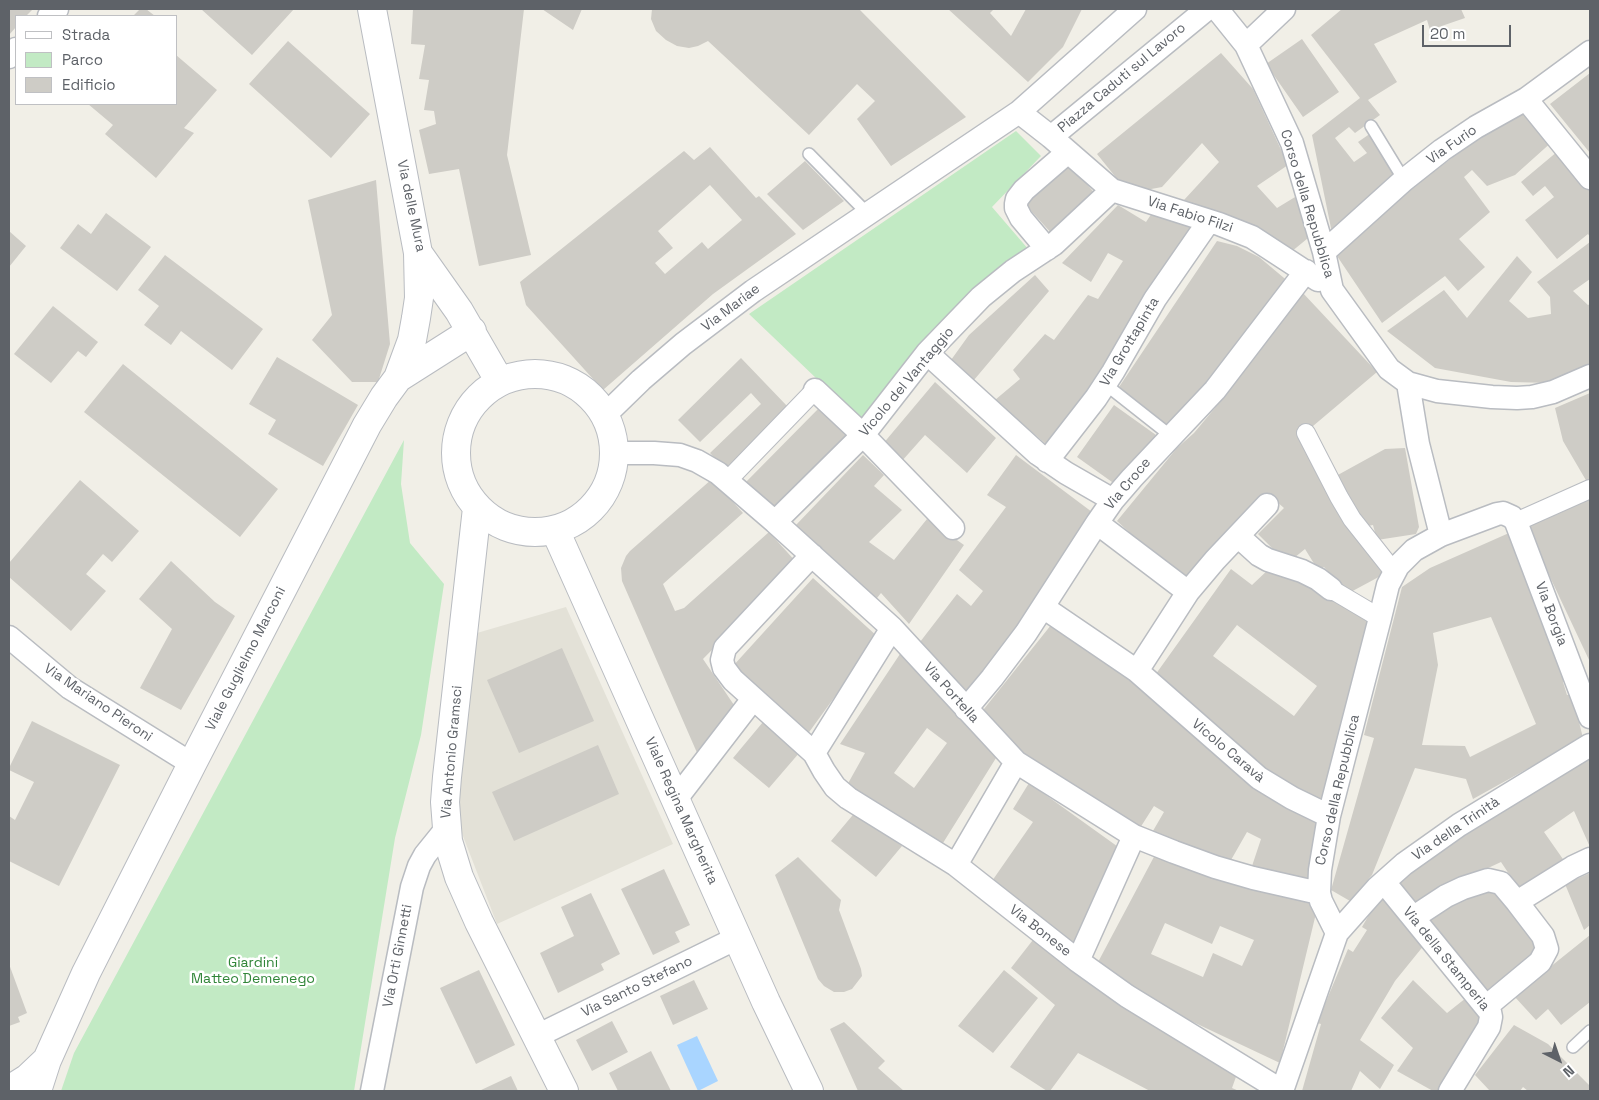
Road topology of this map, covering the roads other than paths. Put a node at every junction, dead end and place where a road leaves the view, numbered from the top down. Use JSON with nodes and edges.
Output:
{"nodes":[{"id":1,"x":372,"y":9,"type":"edge"},
{"id":2,"x":1135,"y":9,"type":"edge"},
{"id":3,"x":1207,"y":9,"type":"edge"},
{"id":4,"x":1217,"y":9,"type":"edge"},
{"id":5,"x":1284,"y":9,"type":"edge"},
{"id":6,"x":1246,"y":45,"type":"junction"},
{"id":7,"x":1590,"y":52,"type":"edge"},
{"id":8,"x":1526,"y":99,"type":"junction"},
{"id":9,"x":1018,"y":112,"type":"junction"},
{"id":10,"x":1371,"y":126,"type":"dead end"},
{"id":11,"x":1051,"y":137,"type":"junction"},
{"id":12,"x":1068,"y":152,"type":"junction"},
{"id":13,"x":809,"y":154,"type":"dead end"},
{"id":14,"x":1590,"y":178,"type":"edge"},
{"id":15,"x":1404,"y":180,"type":"junction"},
{"id":16,"x":1112,"y":190,"type":"junction"},
{"id":17,"x":867,"y":213,"type":"junction"},
{"id":18,"x":1209,"y":221,"type":"junction"},
{"id":19,"x":1047,"y":249,"type":"junction"},
{"id":20,"x":1324,"y":252,"type":"junction"},
{"id":21,"x":418,"y":253,"type":"junction"},
{"id":22,"x":1306,"y":272,"type":"junction"},
{"id":23,"x":1332,"y":290,"type":"junction"},
{"id":24,"x":472,"y":331,"type":"junction"},
{"id":25,"x":927,"y":354,"type":"junction"},
{"id":26,"x":1590,"y":376,"type":"edge"},
{"id":27,"x":398,"y":378,"type":"junction"},
{"id":28,"x":500,"y":382,"type":"junction"},
{"id":29,"x":1408,"y":383,"type":"junction"},
{"id":30,"x":1105,"y":384,"type":"junction"},
{"id":31,"x":815,"y":390,"type":"joint"},
{"id":32,"x":605,"y":415,"type":"junction"},
{"id":33,"x":1306,"y":433,"type":"dead end"},
{"id":34,"x":863,"y":435,"type":"junction"},
{"id":35,"x":1171,"y":436,"type":"junction"},
{"id":36,"x":615,"y":453,"type":"junction"},
{"id":37,"x":1047,"y":461,"type":"junction"},
{"id":38,"x":728,"y":480,"type":"junction"},
{"id":39,"x":1590,"y":489,"type":"edge"},
{"id":40,"x":1113,"y":500,"type":"junction"},
{"id":41,"x":1268,"y":505,"type":"dead end"},
{"id":42,"x":477,"y":508,"type":"junction"},
{"id":43,"x":1512,"y":518,"type":"junction"},
{"id":44,"x":775,"y":522,"type":"junction"},
{"id":45,"x":1097,"y":523,"type":"junction"},
{"id":46,"x":953,"y":528,"type":"dead end"},
{"id":47,"x":554,"y":530,"type":"junction"},
{"id":48,"x":1441,"y":535,"type":"junction"},
{"id":49,"x":1238,"y":536,"type":"junction"},
{"id":50,"x":812,"y":555,"type":"junction"},
{"id":51,"x":1394,"y":572,"type":"junction"},
{"id":52,"x":1331,"y":589,"type":"joint"},
{"id":53,"x":1188,"y":592,"type":"junction"},
{"id":54,"x":1044,"y":607,"type":"junction"},
{"id":55,"x":1380,"y":618,"type":"junction"},
{"id":56,"x":892,"y":628,"type":"junction"},
{"id":57,"x":9,"y":637,"type":"edge"},
{"id":58,"x":1137,"y":672,"type":"junction"},
{"id":59,"x":753,"y":699,"type":"junction"},
{"id":60,"x":966,"y":709,"type":"junction"},
{"id":61,"x":1590,"y":717,"type":"edge"},
{"id":62,"x":1590,"y":746,"type":"edge"},
{"id":63,"x":814,"y":753,"type":"junction"},
{"id":64,"x":1016,"y":762,"type":"junction"},
{"id":65,"x":192,"y":764,"type":"junction"},
{"id":66,"x":676,"y":799,"type":"junction"},
{"id":67,"x":1329,"y":816,"type":"junction"},
{"id":68,"x":446,"y":829,"type":"junction"},
{"id":69,"x":1134,"y":836,"type":"junction"},
{"id":70,"x":1590,"y":859,"type":"edge"},
{"id":71,"x":956,"y":865,"type":"junction"},
{"id":72,"x":1384,"y":882,"type":"junction"},
{"id":73,"x":1319,"y":893,"type":"junction"},
{"id":74,"x":1517,"y":902,"type":"junction"},
{"id":75,"x":1414,"y":917,"type":"junction"},
{"id":76,"x":1337,"y":933,"type":"junction"},
{"id":77,"x":738,"y":938,"type":"junction"},
{"id":78,"x":1078,"y":961,"type":"junction"},
{"id":79,"x":1487,"y":1006,"type":"junction"},
{"id":80,"x":1590,"y":1031,"type":"edge"},
{"id":81,"x":538,"y":1036,"type":"junction"},
{"id":82,"x":1573,"y":1047,"type":"dead end"},
{"id":83,"x":47,"y":1060,"type":"junction"},
{"id":84,"x":9,"y":1090,"type":"edge"},
{"id":85,"x":36,"y":1091,"type":"edge"},
{"id":86,"x":372,"y":1091,"type":"edge"},
{"id":87,"x":564,"y":1091,"type":"edge"},
{"id":88,"x":809,"y":1091,"type":"edge"},
{"id":89,"x":1282,"y":1091,"type":"edge"},
{"id":90,"x":1450,"y":1091,"type":"edge"}],
"edges":[{"from":1,"to":21,"type":"street","name":"Via delle Mura"},
{"from":2,"to":9,"type":"street"},
{"from":3,"to":11,"type":"street","name":"Piazza Caduti sul Lavoro"},
{"from":4,"to":6,"type":"street","name":"Corso della Repubblica"},
{"from":5,"to":6,"type":"street"},
{"from":6,"to":20,"type":"street","name":"Corso della Repubblica"},
{"from":7,"to":8,"type":"street","name":"Via Furio"},
{"from":8,"to":14,"type":"street"},
{"from":8,"to":15,"type":"street","name":"Via Furio"},
{"from":9,"to":11,"type":"street","name":"Piazza Caduti sul Lavoro"},
{"from":9,"to":17,"type":"street","name":"Via Mariae"},
{"from":10,"to":15,"type":"lane"},
{"from":11,"to":12,"type":"street","name":"Via Fabio Filzi"},
{"from":12,"to":16,"type":"street","name":"Via Fabio Filzi"},
{"from":12,"to":19,"type":"street"},
{"from":13,"to":17,"type":"lane"},
{"from":15,"to":20,"type":"street","name":"Via Furio"},
{"from":16,"to":18,"type":"street","name":"Via Fabio Filzi"},
{"from":16,"to":19,"type":"street","name":"Vicolo del Vantaggio"},
{"from":17,"to":32,"type":"street","name":"Via Mariae"},
{"from":18,"to":22,"type":"street","name":"Via Fabio Filzi"},
{"from":18,"to":30,"type":"street","name":"Via Grottapinta"},
{"from":19,"to":25,"type":"street","name":"Vicolo del Vantaggio"},
{"from":20,"to":23,"type":"street","name":"Corso della Repubblica"},
{"from":21,"to":24,"type":"street","name":"Via delle Mura"},
{"from":21,"to":27,"type":"street","name":"Viale Guglielmo Marconi"},
{"from":22,"to":23,"type":"street","name":"Via Fabio Filzi"},
{"from":22,"to":35,"type":"street","name":"Via Croce"},
{"from":23,"to":29,"type":"street","name":"Corso della Repubblica"},
{"from":24,"to":27,"type":"street"},
{"from":24,"to":28,"type":"street","name":"Via delle Mura"},
{"from":25,"to":34,"type":"street","name":"Vicolo del Vantaggio"},
{"from":25,"to":37,"type":"street"},
{"from":26,"to":29,"type":"street"},
{"from":27,"to":65,"type":"street","name":"Viale Guglielmo Marconi"},
{"from":28,"to":32,"type":"street"},
{"from":28,"to":42,"type":"street"},
{"from":29,"to":48,"type":"street"},
{"from":30,"to":35,"type":"lane"},
{"from":30,"to":37,"type":"street","name":"Via Grottapinta"},
{"from":31,"to":34,"type":"street"},
{"from":31,"to":38,"type":"street"},
{"from":32,"to":36,"type":"street"},
{"from":33,"to":51,"type":"street"},
{"from":34,"to":44,"type":"street","name":"Vicolo del Vantaggio"},
{"from":34,"to":46,"type":"street"},
{"from":35,"to":40,"type":"street","name":"Via Croce"},
{"from":36,"to":38,"type":"street","name":"Via Portella"},
{"from":36,"to":47,"type":"street"},
{"from":37,"to":40,"type":"street"},
{"from":38,"to":44,"type":"street","name":"Via Portella"},
{"from":39,"to":43,"type":"street"},
{"from":40,"to":45,"type":"street","name":"Via Croce"},
{"from":41,"to":49,"type":"street"},
{"from":42,"to":47,"type":"street"},
{"from":42,"to":68,"type":"street","name":"Via Antonio Gramsci"},
{"from":43,"to":48,"type":"street","name":"Corso della Repubblica"},
{"from":43,"to":61,"type":"street","name":"Via Borgia"},
{"from":44,"to":50,"type":"street","name":"Via Portella"},
{"from":45,"to":53,"type":"street"},
{"from":45,"to":54,"type":"street","name":"Via Croce"},
{"from":47,"to":66,"type":"street","name":"Viale Regina Margherita"},
{"from":48,"to":51,"type":"street","name":"Corso della Repubblica"},
{"from":49,"to":52,"type":"street"},
{"from":49,"to":53,"type":"street"},
{"from":50,"to":56,"type":"street","name":"Via Portella"},
{"from":50,"to":59,"type":"street","name":"Via Bonese"},
{"from":51,"to":55,"type":"street","name":"Corso della Repubblica"},
{"from":52,"to":55,"type":"street"},
{"from":53,"to":58,"type":"street"},
{"from":54,"to":58,"type":"street","name":"Vicolo Caravà"},
{"from":54,"to":60,"type":"street","name":"Via Croce"},
{"from":55,"to":67,"type":"street","name":"Corso della Repubblica"},
{"from":56,"to":60,"type":"street","name":"Via Portella"},
{"from":56,"to":63,"type":"street"},
{"from":57,"to":65,"type":"street","name":"Via Mariano Pieroni"},
{"from":58,"to":67,"type":"street","name":"Vicolo Caravà"},
{"from":59,"to":63,"type":"street","name":"Via Bonese"},
{"from":59,"to":66,"type":"street"},
{"from":60,"to":64,"type":"street","name":"Via Portella"},
{"from":62,"to":72,"type":"street","name":"Via della Trinità"},
{"from":63,"to":71,"type":"street","name":"Via Bonese"},
{"from":64,"to":69,"type":"street","name":"Via Portella"},
{"from":64,"to":71,"type":"street"},
{"from":65,"to":83,"type":"street","name":"Viale Guglielmo Marconi"},
{"from":66,"to":77,"type":"street","name":"Viale Regina Margherita"},
{"from":67,"to":73,"type":"street","name":"Corso della Repubblica"},
{"from":68,"to":81,"type":"street","name":"Via Antonio Gramsci"},
{"from":68,"to":86,"type":"street","name":"Via Orti Ginnetti"},
{"from":69,"to":73,"type":"street","name":"Via Portella"},
{"from":69,"to":78,"type":"street"},
{"from":70,"to":74,"type":"street"},
{"from":71,"to":78,"type":"street","name":"Via Bonese"},
{"from":72,"to":75,"type":"street","name":"Via della Stamperia"},
{"from":72,"to":76,"type":"street","name":"Via della Trinità"},
{"from":73,"to":76,"type":"street","name":"Corso della Repubblica"},
{"from":74,"to":75,"type":"street"},
{"from":74,"to":79,"type":"street"},
{"from":75,"to":79,"type":"street","name":"Via della Stamperia"},
{"from":76,"to":89,"type":"street"},
{"from":77,"to":81,"type":"street","name":"Via Santo Stefano"},
{"from":77,"to":88,"type":"street","name":"Viale Regina Margherita"},
{"from":78,"to":89,"type":"street","name":"Via Bonese"},
{"from":79,"to":90,"type":"street","name":"Via della Stamperia"},
{"from":80,"to":82,"type":"lane"},
{"from":81,"to":87,"type":"street","name":"Via Antonio Gramsci"},
{"from":83,"to":84,"type":"street","name":"Viale Guglielmo Marconi"},
{"from":83,"to":85,"type":"street","name":"Viale Guglielmo Marconi"}]}
